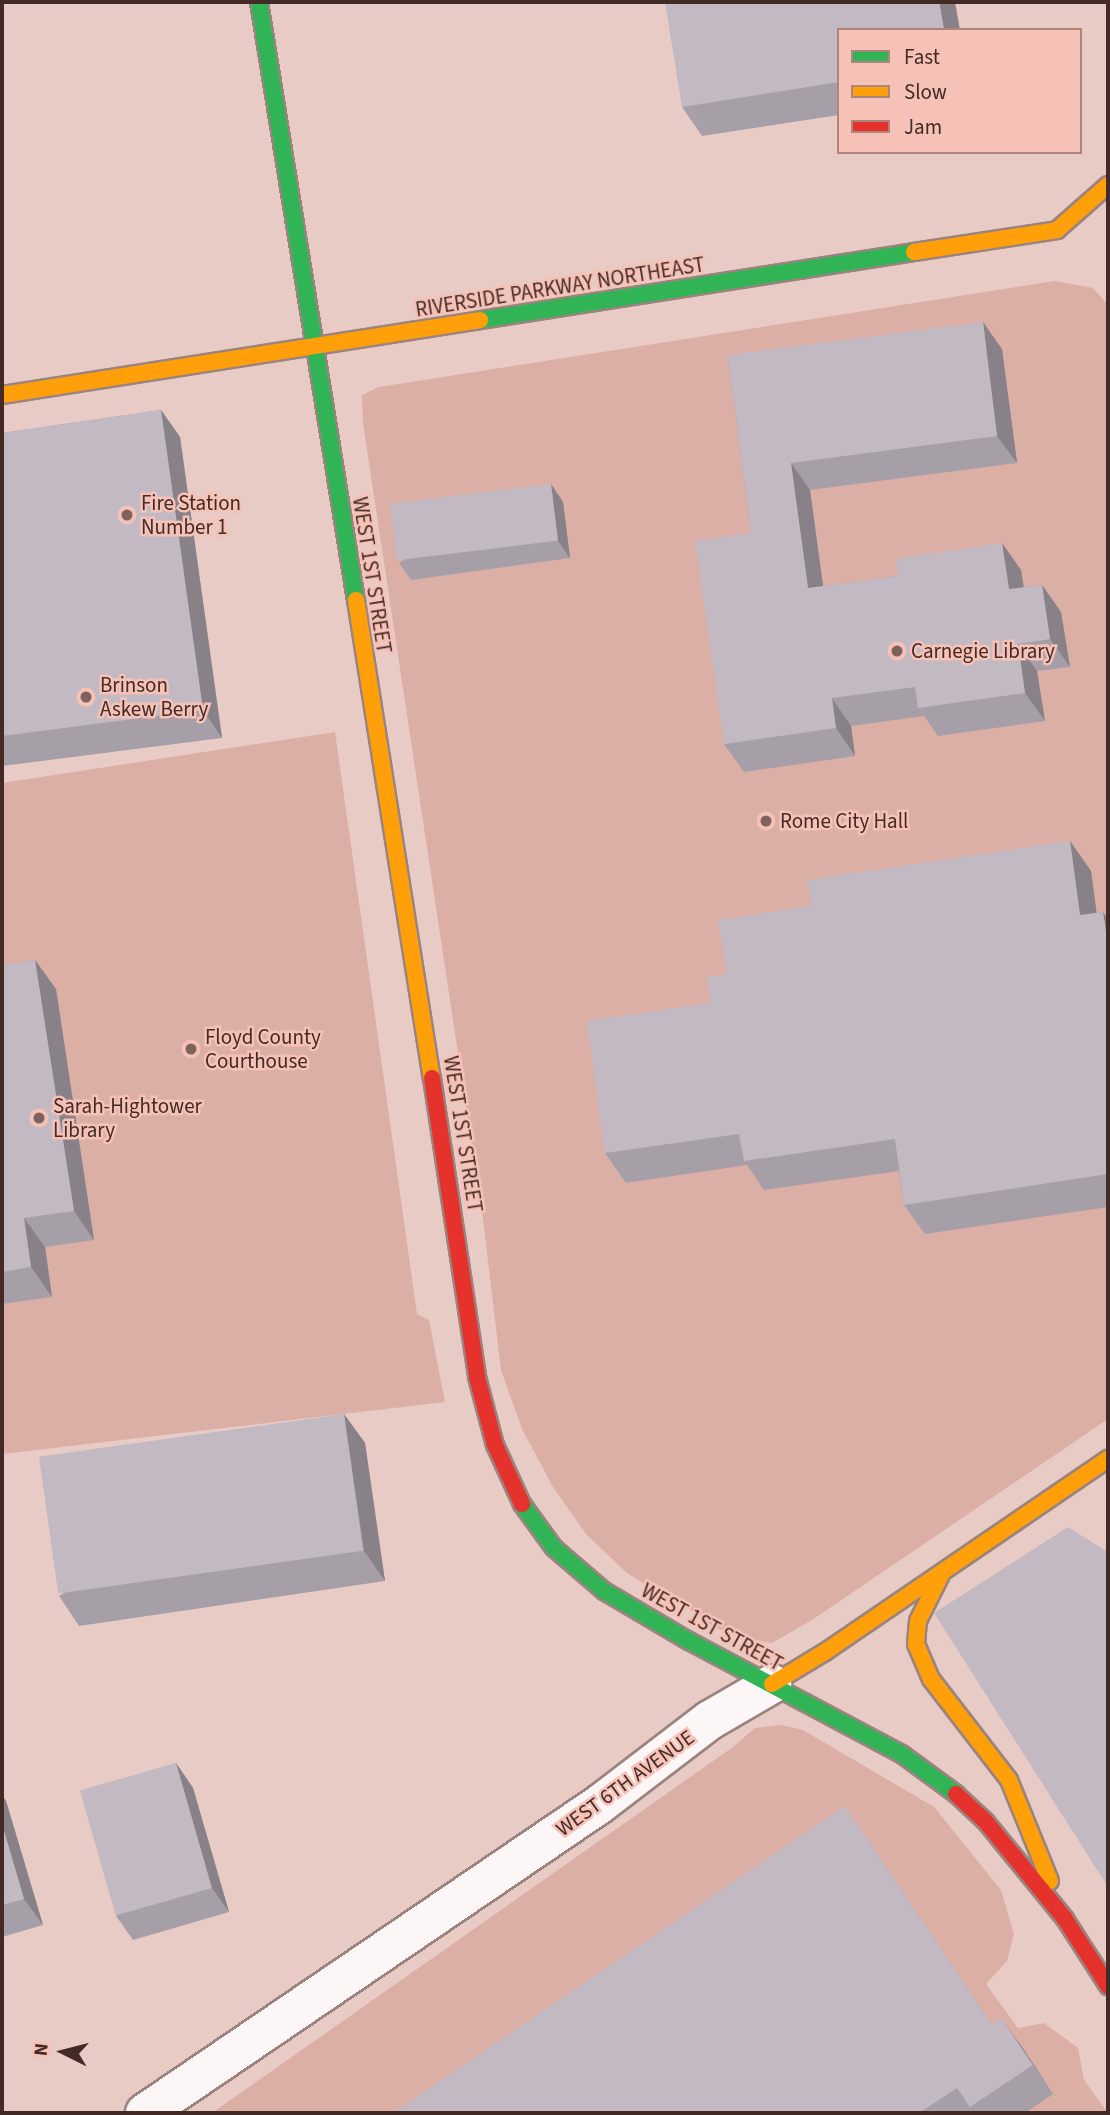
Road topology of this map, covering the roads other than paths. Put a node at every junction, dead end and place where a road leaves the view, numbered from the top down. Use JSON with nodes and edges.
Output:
{"nodes":[{"id":1,"x":259,"y":2,"type":"edge"},
{"id":2,"x":1108,"y":184,"type":"edge"},
{"id":3,"x":314,"y":348,"type":"junction"},
{"id":4,"x":2,"y":395,"type":"edge"},
{"id":5,"x":1108,"y":1459,"type":"edge"},
{"id":6,"x":944,"y":1571,"type":"junction"},
{"id":7,"x":772,"y":1684,"type":"junction"},
{"id":8,"x":1065,"y":1919,"type":"junction"},
{"id":9,"x":1108,"y":1986,"type":"edge"},
{"id":10,"x":145,"y":2113,"type":"edge"}],
"edges":[{"from":1,"to":3,"type":"street","name":"WEST 1ST STREET"},
{"from":2,"to":3,"type":"street","name":"RIVERSIDE PARKWAY NORTHEAST"},
{"from":3,"to":4,"type":"street","name":"RIVERSIDE PARKWAY NORTHEAST"},
{"from":3,"to":7,"type":"street","name":"WEST 1ST STREET"},
{"from":5,"to":6,"type":"street","name":"WEST 6TH AVENUE"},
{"from":6,"to":7,"type":"street","name":"WEST 6TH AVENUE"},
{"from":6,"to":8,"type":"street"},
{"from":7,"to":8,"type":"street","name":"WEST 1ST STREET"},
{"from":7,"to":10,"type":"street","name":"WEST 6TH AVENUE"},
{"from":8,"to":9,"type":"street","name":"WEST 1ST STREET"}]}
